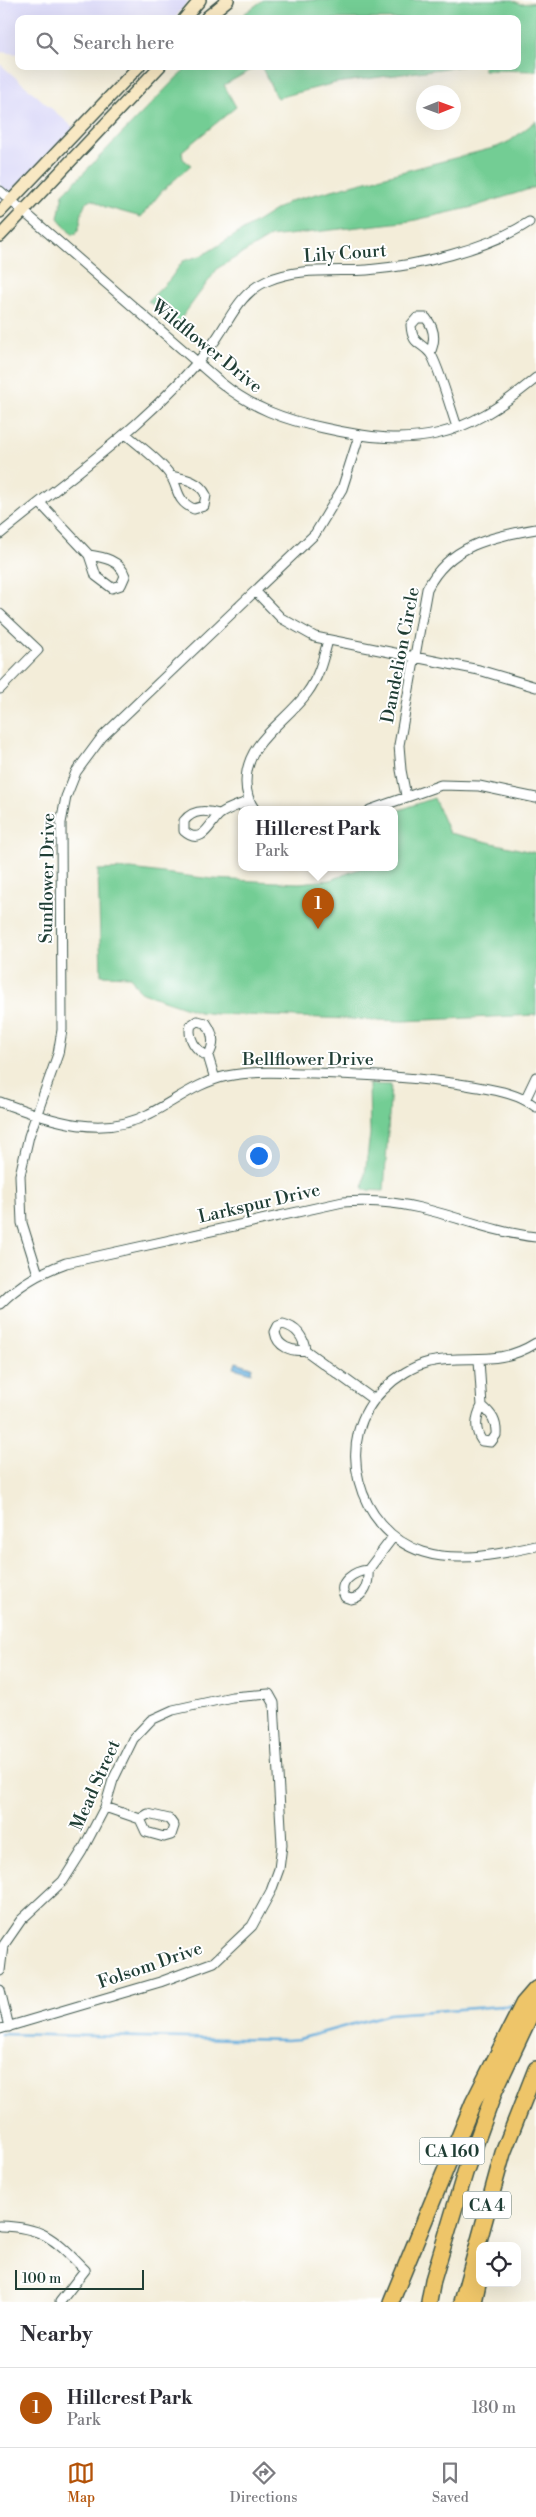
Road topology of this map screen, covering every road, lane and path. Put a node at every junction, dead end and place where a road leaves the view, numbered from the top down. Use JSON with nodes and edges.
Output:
{"nodes":[{"id":1,"x":200,"y":0,"type":"edge"},
{"id":2,"x":219,"y":0,"type":"edge"},
{"id":3,"x":228,"y":0,"type":"edge"},
{"id":4,"x":187,"y":15,"type":"edge"},
{"id":5,"x":208,"y":15,"type":"edge"},
{"id":6,"x":210,"y":15,"type":"edge"},
{"id":7,"x":136,"y":70,"type":"edge"},
{"id":8,"x":156,"y":70,"type":"edge"},
{"id":9,"x":0,"y":191,"type":"edge"},
{"id":10,"x":11,"y":201,"type":"junction"},
{"id":11,"x":24,"y":211,"type":"junction"},
{"id":12,"x":0,"y":212,"type":"edge"},
{"id":13,"x":530,"y":222,"type":"dead end"},
{"id":14,"x":0,"y":236,"type":"edge"},
{"id":15,"x":430,"y":353,"type":"dead end"},
{"id":16,"x":196,"y":362,"type":"junction"},
{"id":17,"x":536,"y":378,"type":"edge"},
{"id":18,"x":457,"y":427,"type":"junction"},
{"id":19,"x":126,"y":434,"type":"junction"},
{"id":20,"x":360,"y":436,"type":"junction"},
{"id":21,"x":171,"y":476,"type":"dead end"},
{"id":22,"x":40,"y":504,"type":"junction"},
{"id":23,"x":536,"y":529,"type":"edge"},
{"id":24,"x":0,"y":534,"type":"edge"},
{"id":25,"x":89,"y":556,"type":"dead end"},
{"id":26,"x":256,"y":592,"type":"junction"},
{"id":27,"x":0,"y":614,"type":"edge"},
{"id":28,"x":328,"y":640,"type":"junction"},
{"id":29,"x":415,"y":656,"type":"junction"},
{"id":30,"x":536,"y":687,"type":"edge"},
{"id":31,"x":0,"y":689,"type":"edge"},
{"id":32,"x":406,"y":796,"type":"junction"},
{"id":33,"x":536,"y":798,"type":"edge"},
{"id":34,"x":249,"y":801,"type":"junction"},
{"id":35,"x":252,"y":806,"type":"edge"},
{"id":36,"x":380,"y":806,"type":"edge"},
{"id":37,"x":219,"y":814,"type":"dead end"},
{"id":38,"x":208,"y":1056,"type":"dead end"},
{"id":39,"x":536,"y":1077,"type":"edge"},
{"id":40,"x":215,"y":1079,"type":"junction"},
{"id":41,"x":525,"y":1100,"type":"junction"},
{"id":42,"x":0,"y":1102,"type":"edge"},
{"id":43,"x":536,"y":1107,"type":"edge"},
{"id":44,"x":37,"y":1115,"type":"junction"},
{"id":45,"x":536,"y":1237,"type":"edge"},
{"id":46,"x":38,"y":1274,"type":"junction"},
{"id":47,"x":0,"y":1304,"type":"edge"},
{"id":48,"x":536,"y":1342,"type":"edge"},
{"id":49,"x":305,"y":1350,"type":"dead end"},
{"id":50,"x":479,"y":1360,"type":"junction"},
{"id":51,"x":374,"y":1400,"type":"junction"},
{"id":52,"x":482,"y":1406,"type":"dead end"},
{"id":53,"x":393,"y":1537,"type":"junction"},
{"id":54,"x":536,"y":1546,"type":"edge"},
{"id":55,"x":368,"y":1570,"type":"dead end"},
{"id":56,"x":274,"y":1703,"type":"joint"},
{"id":57,"x":105,"y":1807,"type":"junction"},
{"id":58,"x":140,"y":1819,"type":"dead end"},
{"id":59,"x":0,"y":1972,"type":"edge"},
{"id":60,"x":536,"y":1989,"type":"edge"},
{"id":61,"x":0,"y":1990,"type":"edge"},
{"id":62,"x":536,"y":2003,"type":"edge"},
{"id":63,"x":4,"y":2028,"type":"edge"},
{"id":64,"x":536,"y":2069,"type":"edge"},
{"id":65,"x":519,"y":2110,"type":"junction"},
{"id":66,"x":0,"y":2226,"type":"edge"},
{"id":67,"x":487,"y":2242,"type":"edge"},
{"id":68,"x":477,"y":2287,"type":"edge"},
{"id":69,"x":60,"y":2302,"type":"edge"},
{"id":70,"x":391,"y":2302,"type":"edge"},
{"id":71,"x":429,"y":2302,"type":"edge"},
{"id":72,"x":462,"y":2302,"type":"edge"},
{"id":73,"x":474,"y":2302,"type":"edge"}],
"edges":[{"from":1,"to":4,"type":"main road"},
{"from":2,"to":5,"type":"main road"},
{"from":3,"to":6,"type":"main road"},
{"from":7,"to":10,"type":"main road"},
{"from":8,"to":11,"type":"main road"},
{"from":9,"to":10,"type":"street","name":"Wildflower Drive"},
{"from":10,"to":11,"type":"street","name":"Wildflower Drive"},
{"from":10,"to":12,"type":"main road"},
{"from":11,"to":14,"type":"main road"},
{"from":11,"to":16,"type":"street","name":"Wildflower Drive"},
{"from":13,"to":16,"type":"street","name":"Lily Court"},
{"from":15,"to":18,"type":"street"},
{"from":16,"to":19,"type":"street","name":"Lily Court"},
{"from":16,"to":20,"type":"street","name":"Wildflower Drive"},
{"from":17,"to":18,"type":"street","name":"Wildflower Drive"},
{"from":18,"to":20,"type":"street","name":"Wildflower Drive"},
{"from":19,"to":21,"type":"street"},
{"from":19,"to":22,"type":"street","name":"Lily Court"},
{"from":20,"to":26,"type":"street","name":"Sunflower Drive"},
{"from":22,"to":24,"type":"street","name":"Lily Court"},
{"from":22,"to":25,"type":"street"},
{"from":23,"to":29,"type":"street","name":"Dandelion Circle"},
{"from":26,"to":28,"type":"street"},
{"from":26,"to":44,"type":"street","name":"Sunflower Drive"},
{"from":27,"to":31,"type":"street"},
{"from":28,"to":29,"type":"street"},
{"from":28,"to":34,"type":"street"},
{"from":29,"to":30,"type":"street"},
{"from":29,"to":32,"type":"street","name":"Dandelion Circle"},
{"from":32,"to":33,"type":"street"},
{"from":32,"to":36,"type":"street"},
{"from":34,"to":35,"type":"street"},
{"from":34,"to":37,"type":"street"},
{"from":38,"to":40,"type":"street"},
{"from":39,"to":41,"type":"street"},
{"from":40,"to":41,"type":"street","name":"Bellflower Drive"},
{"from":40,"to":44,"type":"street","name":"Bellflower Drive"},
{"from":41,"to":43,"type":"street","name":"Bellflower Drive"},
{"from":42,"to":44,"type":"street","name":"Bellflower Drive"},
{"from":44,"to":46,"type":"street","name":"Sunflower Drive"},
{"from":45,"to":46,"type":"street","name":"Larkspur Drive"},
{"from":46,"to":47,"type":"street","name":"Larkspur Drive"},
{"from":48,"to":50,"type":"street"},
{"from":49,"to":51,"type":"street"},
{"from":50,"to":51,"type":"street"},
{"from":50,"to":52,"type":"street"},
{"from":51,"to":53,"type":"street"},
{"from":53,"to":54,"type":"street"},
{"from":53,"to":55,"type":"street"},
{"from":56,"to":57,"type":"street","name":"Mead Street"},
{"from":56,"to":63,"type":"street","name":"Folsom Drive"},
{"from":57,"to":58,"type":"street"},
{"from":57,"to":59,"type":"street","name":"Mead Street"},
{"from":60,"to":70,"type":"highway","number":"CA 160"},
{"from":61,"to":63,"type":"street"},
{"from":62,"to":71,"type":"highway","number":"CA 4"},
{"from":64,"to":65,"type":"highway","number":"CA 4"},
{"from":65,"to":67,"type":"highway","number":"CA 160"},
{"from":65,"to":72,"type":"highway","number":"CA 4"},
{"from":66,"to":69,"type":"street"},
{"from":68,"to":73,"type":"highway"}]}
